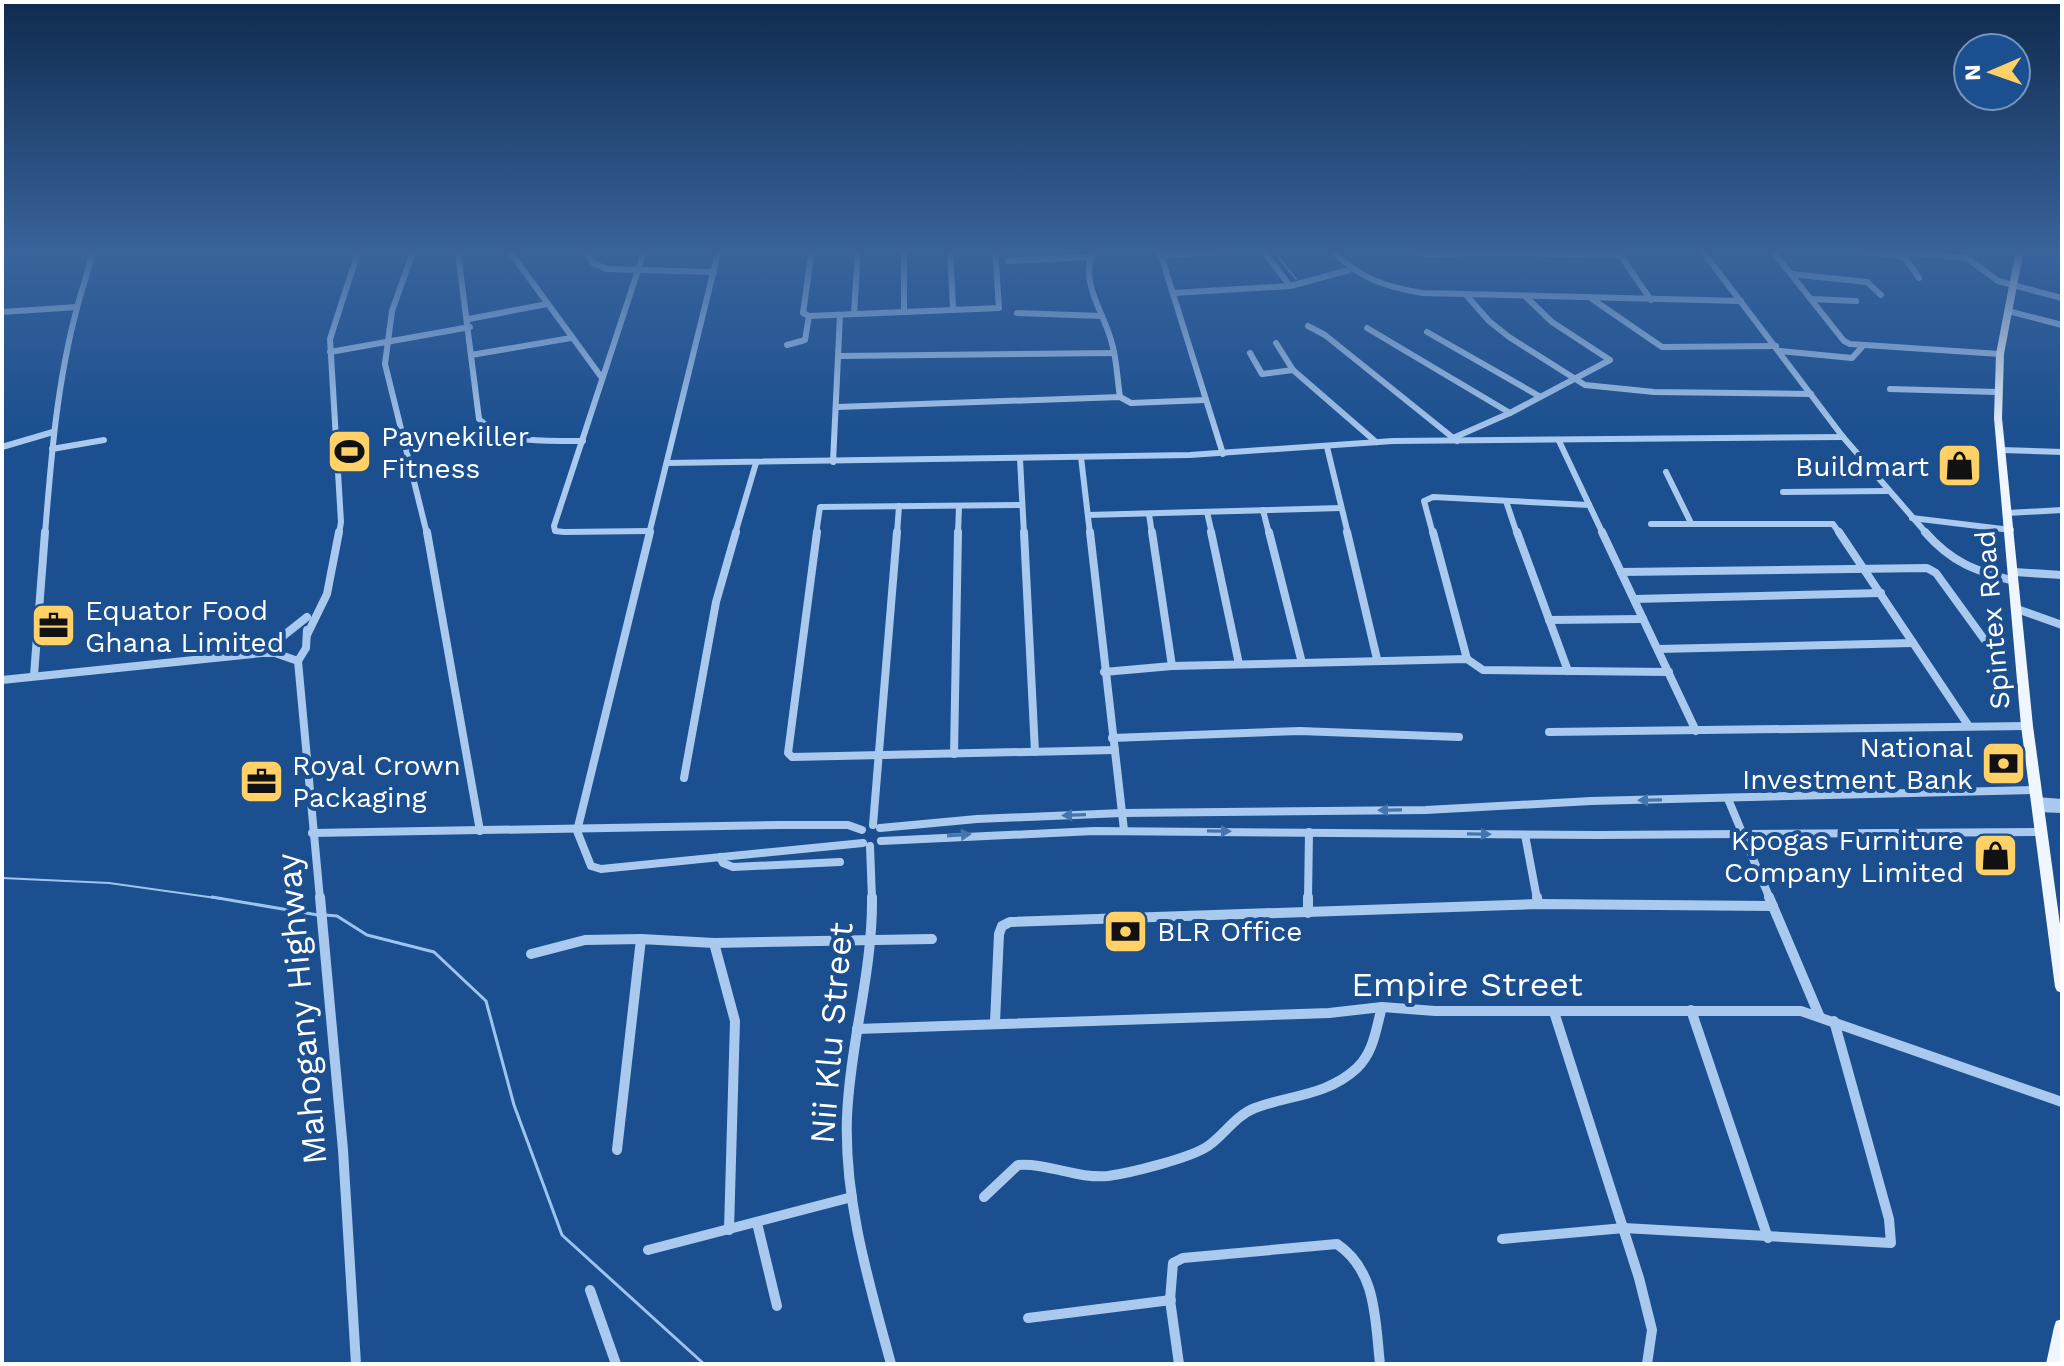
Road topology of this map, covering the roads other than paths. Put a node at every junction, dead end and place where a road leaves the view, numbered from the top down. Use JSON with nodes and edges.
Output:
{"nodes":[{"id":1,"x":76,"y":313,"type":"edge"},
{"id":2,"x":337,"y":313,"type":"edge"},
{"id":3,"x":392,"y":313,"type":"edge"},
{"id":4,"x":467,"y":313,"type":"edge"},
{"id":5,"x":511,"y":313,"type":"edge"},
{"id":6,"x":553,"y":313,"type":"edge"},
{"id":7,"x":624,"y":313,"type":"edge"},
{"id":8,"x":704,"y":313,"type":"edge"},
{"id":9,"x":803,"y":313,"type":"edge"},
{"id":10,"x":870,"y":313,"type":"edge"},
{"id":11,"x":1017,"y":313,"type":"dead end"},
{"id":12,"x":1101,"y":313,"type":"edge"},
{"id":13,"x":1179,"y":313,"type":"edge"},
{"id":14,"x":1483,"y":313,"type":"edge"},
{"id":15,"x":1542,"y":313,"type":"edge"},
{"id":16,"x":1612,"y":313,"type":"edge"},
{"id":17,"x":1750,"y":313,"type":"edge"},
{"id":18,"x":1822,"y":313,"type":"edge"},
{"id":19,"x":2008,"y":313,"type":"edge"},
{"id":20,"x":2015,"y":313,"type":"edge"},
{"id":21,"x":854,"y":314,"type":"joint"},
{"id":22,"x":840,"y":315,"type":"junction"},
{"id":23,"x":809,"y":316,"type":"junction"},
{"id":24,"x":1102,"y":316,"type":"junction"},
{"id":25,"x":469,"y":323,"type":"junction"},
{"id":26,"x":2062,"y":325,"type":"edge"},
{"id":27,"x":1308,"y":326,"type":"dead end"},
{"id":28,"x":1367,"y":328,"type":"dead end"},
{"id":29,"x":1427,"y":332,"type":"dead end"},
{"id":30,"x":571,"y":338,"type":"junction"},
{"id":31,"x":386,"y":343,"type":"junction"},
{"id":32,"x":1276,"y":343,"type":"dead end"},
{"id":33,"x":787,"y":345,"type":"dead end"},
{"id":34,"x":1862,"y":347,"type":"junction"},
{"id":35,"x":1778,"y":348,"type":"junction"},
{"id":36,"x":330,"y":352,"type":"junction"},
{"id":37,"x":1114,"y":353,"type":"junction"},
{"id":38,"x":1250,"y":353,"type":"dead end"},
{"id":39,"x":2000,"y":354,"type":"junction"},
{"id":40,"x":471,"y":355,"type":"junction"},
{"id":41,"x":839,"y":356,"type":"junction"},
{"id":42,"x":1293,"y":370,"type":"junction"},
{"id":43,"x":602,"y":378,"type":"junction"},
{"id":44,"x":1574,"y":379,"type":"junction"},
{"id":45,"x":1890,"y":389,"type":"dead end"},
{"id":46,"x":1997,"y":392,"type":"junction"},
{"id":47,"x":1811,"y":394,"type":"junction"},
{"id":48,"x":1539,"y":396,"type":"junction"},
{"id":49,"x":1120,"y":397,"type":"junction"},
{"id":50,"x":1205,"y":400,"type":"junction"},
{"id":51,"x":837,"y":407,"type":"junction"},
{"id":52,"x":1510,"y":413,"type":"junction"},
{"id":53,"x":53,"y":432,"type":"junction"},
{"id":54,"x":1843,"y":437,"type":"junction"},
{"id":55,"x":104,"y":440,"type":"dead end"},
{"id":56,"x":1456,"y":440,"type":"junction"},
{"id":57,"x":583,"y":441,"type":"junction"},
{"id":58,"x":1559,"y":441,"type":"junction"},
{"id":59,"x":1376,"y":442,"type":"junction"},
{"id":60,"x":2,"y":447,"type":"edge"},
{"id":61,"x":1327,"y":447,"type":"junction"},
{"id":62,"x":52,"y":449,"type":"junction"},
{"id":63,"x":2001,"y":450,"type":"junction"},
{"id":64,"x":2062,"y":452,"type":"edge"},
{"id":65,"x":1223,"y":454,"type":"junction"},
{"id":66,"x":1081,"y":457,"type":"junction"},
{"id":67,"x":1020,"y":459,"type":"junction"},
{"id":68,"x":833,"y":462,"type":"junction"},
{"id":69,"x":667,"y":463,"type":"junction"},
{"id":70,"x":756,"y":463,"type":"junction"},
{"id":71,"x":1666,"y":472,"type":"dead end"},
{"id":72,"x":1887,"y":491,"type":"junction"},
{"id":73,"x":1783,"y":492,"type":"dead end"},
{"id":74,"x":1506,"y":501,"type":"junction"},
{"id":75,"x":1022,"y":505,"type":"junction"},
{"id":76,"x":1589,"y":505,"type":"junction"},
{"id":77,"x":899,"y":506,"type":"junction"},
{"id":78,"x":959,"y":506,"type":"junction"},
{"id":79,"x":1341,"y":508,"type":"junction"},
{"id":80,"x":1263,"y":510,"type":"junction"},
{"id":81,"x":2062,"y":510,"type":"edge"},
{"id":82,"x":1207,"y":512,"type":"junction"},
{"id":83,"x":2008,"y":513,"type":"junction"},
{"id":84,"x":1149,"y":514,"type":"junction"},
{"id":85,"x":1088,"y":515,"type":"junction"},
{"id":86,"x":1912,"y":518,"type":"junction"},
{"id":87,"x":1691,"y":523,"type":"junction"},
{"id":88,"x":1651,"y":524,"type":"dead end"},
{"id":89,"x":2011,"y":530,"type":"junction"},
{"id":90,"x":650,"y":531,"type":"junction"},
{"id":91,"x":1863,"y":567,"type":"junction"},
{"id":92,"x":1621,"y":572,"type":"junction"},
{"id":93,"x":2062,"y":575,"type":"edge"},
{"id":94,"x":2014,"y":577,"type":"junction"},
{"id":95,"x":1881,"y":593,"type":"junction"},
{"id":96,"x":1634,"y":599,"type":"junction"},
{"id":97,"x":2017,"y":609,"type":"junction"},
{"id":98,"x":1643,"y":619,"type":"junction"},
{"id":99,"x":1549,"y":620,"type":"junction"},
{"id":100,"x":2062,"y":625,"type":"edge"},
{"id":101,"x":307,"y":635,"type":"junction"},
{"id":102,"x":1913,"y":643,"type":"junction"},
{"id":103,"x":1989,"y":646,"type":"dead end"},
{"id":104,"x":1658,"y":649,"type":"junction"},
{"id":105,"x":262,"y":653,"type":"junction"},
{"id":106,"x":1377,"y":659,"type":"junction"},
{"id":107,"x":1467,"y":659,"type":"junction"},
{"id":108,"x":298,"y":661,"type":"junction"},
{"id":109,"x":1302,"y":663,"type":"junction"},
{"id":110,"x":1239,"y":664,"type":"junction"},
{"id":111,"x":1172,"y":666,"type":"junction"},
{"id":112,"x":1568,"y":671,"type":"junction"},
{"id":113,"x":1104,"y":672,"type":"junction"},
{"id":114,"x":1669,"y":672,"type":"junction"},
{"id":115,"x":34,"y":675,"type":"junction"},
{"id":116,"x":2,"y":680,"type":"edge"},
{"id":117,"x":1968,"y":725,"type":"junction"},
{"id":118,"x":2027,"y":726,"type":"junction"},
{"id":119,"x":1696,"y":731,"type":"junction"},
{"id":120,"x":1549,"y":732,"type":"dead end"},
{"id":121,"x":1459,"y":737,"type":"dead end"},
{"id":122,"x":1112,"y":738,"type":"junction"},
{"id":123,"x":1115,"y":750,"type":"junction"},
{"id":124,"x":1035,"y":752,"type":"junction"},
{"id":125,"x":954,"y":754,"type":"junction"},
{"id":126,"x":878,"y":757,"type":"junction"},
{"id":127,"x":684,"y":778,"type":"dead end"},
{"id":128,"x":1728,"y":799,"type":"junction"},
{"id":129,"x":2036,"y":800,"type":"junction"},
{"id":130,"x":2062,"y":803,"type":"edge"},
{"id":131,"x":2062,"y":809,"type":"edge"},
{"id":132,"x":1122,"y":813,"type":"junction"},
{"id":133,"x":876,"y":826,"type":"junction"},
{"id":134,"x":862,"y":830,"type":"junction"},
{"id":135,"x":1124,"y":830,"type":"junction"},
{"id":136,"x":480,"y":831,"type":"junction"},
{"id":137,"x":577,"y":831,"type":"junction"},
{"id":138,"x":1309,"y":832,"type":"junction"},
{"id":139,"x":2041,"y":832,"type":"junction"},
{"id":140,"x":312,"y":833,"type":"junction"},
{"id":141,"x":1742,"y":833,"type":"junction"},
{"id":142,"x":1525,"y":835,"type":"junction"},
{"id":143,"x":871,"y":843,"type":"junction"},
{"id":144,"x":720,"y":857,"type":"junction"},
{"id":145,"x":840,"y":862,"type":"dead end"},
{"id":146,"x":2049,"y":889,"type":"junction"},
{"id":147,"x":2062,"y":893,"type":"edge"},
{"id":148,"x":1538,"y":904,"type":"junction"},
{"id":149,"x":1773,"y":906,"type":"junction"},
{"id":150,"x":1308,"y":913,"type":"junction"},
{"id":151,"x":641,"y":939,"type":"junction"},
{"id":152,"x":932,"y":939,"type":"dead end"},
{"id":153,"x":870,"y":941,"type":"junction"},
{"id":154,"x":714,"y":943,"type":"junction"},
{"id":155,"x":531,"y":954,"type":"dead end"},
{"id":156,"x":2062,"y":987,"type":"edge"},
{"id":157,"x":1382,"y":1007,"type":"junction"},
{"id":158,"x":1691,"y":1010,"type":"junction"},
{"id":159,"x":1554,"y":1012,"type":"junction"},
{"id":160,"x":1819,"y":1015,"type":"junction"},
{"id":161,"x":1834,"y":1021,"type":"junction"},
{"id":162,"x":995,"y":1022,"type":"junction"},
{"id":163,"x":857,"y":1029,"type":"junction"},
{"id":164,"x":2062,"y":1102,"type":"edge"},
{"id":165,"x":617,"y":1150,"type":"dead end"},
{"id":166,"x":852,"y":1197,"type":"junction"},
{"id":167,"x":984,"y":1197,"type":"dead end"},
{"id":168,"x":757,"y":1223,"type":"junction"},
{"id":169,"x":1624,"y":1228,"type":"junction"},
{"id":170,"x":729,"y":1230,"type":"junction"},
{"id":171,"x":1768,"y":1238,"type":"junction"},
{"id":172,"x":1502,"y":1239,"type":"dead end"},
{"id":173,"x":648,"y":1250,"type":"dead end"},
{"id":174,"x":590,"y":1290,"type":"dead end"},
{"id":175,"x":1171,"y":1300,"type":"junction"},
{"id":176,"x":777,"y":1306,"type":"dead end"},
{"id":177,"x":1028,"y":1318,"type":"dead end"},
{"id":178,"x":2062,"y":1327,"type":"edge"},
{"id":179,"x":356,"y":1364,"type":"edge"},
{"id":180,"x":616,"y":1364,"type":"edge"},
{"id":181,"x":891,"y":1364,"type":"edge"},
{"id":182,"x":1179,"y":1364,"type":"edge"},
{"id":183,"x":1380,"y":1364,"type":"edge"},
{"id":184,"x":1647,"y":1364,"type":"edge"},
{"id":185,"x":2054,"y":1364,"type":"edge"}],
"edges":[{"from":1,"to":53,"type":"street"},
{"from":2,"to":36,"type":"street"},
{"from":3,"to":31,"type":"street"},
{"from":4,"to":25,"type":"street"},
{"from":5,"to":25,"type":"street"},
{"from":6,"to":30,"type":"street"},
{"from":7,"to":43,"type":"street"},
{"from":8,"to":69,"type":"street"},
{"from":9,"to":23,"type":"street"},
{"from":10,"to":21,"type":"street"},
{"from":11,"to":24,"type":"street"},
{"from":12,"to":24,"type":"street"},
{"from":13,"to":50,"type":"street"},
{"from":14,"to":44,"type":"street"},
{"from":15,"to":44,"type":"street"},
{"from":16,"to":35,"type":"street"},
{"from":17,"to":35,"type":"street"},
{"from":18,"to":34,"type":"street"},
{"from":19,"to":39,"type":"main road","name":"Spintex Road"},
{"from":20,"to":26,"type":"street"},
{"from":21,"to":22,"type":"street"},
{"from":22,"to":23,"type":"street"},
{"from":22,"to":41,"type":"street"},
{"from":23,"to":33,"type":"street"},
{"from":24,"to":37,"type":"street"},
{"from":25,"to":31,"type":"street"},
{"from":25,"to":40,"type":"street"},
{"from":27,"to":56,"type":"street"},
{"from":28,"to":52,"type":"street"},
{"from":29,"to":48,"type":"street"},
{"from":30,"to":40,"type":"street"},
{"from":30,"to":43,"type":"street"},
{"from":31,"to":36,"type":"street"},
{"from":31,"to":136,"type":"street"},
{"from":32,"to":42,"type":"street"},
{"from":34,"to":35,"type":"street"},
{"from":34,"to":39,"type":"street"},
{"from":35,"to":47,"type":"street"},
{"from":36,"to":101,"type":"street"},
{"from":37,"to":41,"type":"street"},
{"from":37,"to":49,"type":"street"},
{"from":38,"to":42,"type":"street"},
{"from":39,"to":46,"type":"main road","name":"Spintex Road"},
{"from":40,"to":57,"type":"street"},
{"from":41,"to":51,"type":"street"},
{"from":42,"to":59,"type":"street"},
{"from":43,"to":57,"type":"street"},
{"from":44,"to":47,"type":"street"},
{"from":44,"to":48,"type":"street"},
{"from":45,"to":46,"type":"street"},
{"from":46,"to":63,"type":"main road","name":"Spintex Road"},
{"from":47,"to":54,"type":"street"},
{"from":48,"to":52,"type":"street"},
{"from":49,"to":50,"type":"street"},
{"from":49,"to":51,"type":"street"},
{"from":50,"to":65,"type":"street"},
{"from":51,"to":68,"type":"street"},
{"from":52,"to":56,"type":"street"},
{"from":53,"to":60,"type":"street"},
{"from":53,"to":62,"type":"street"},
{"from":54,"to":58,"type":"street"},
{"from":54,"to":72,"type":"street"},
{"from":55,"to":62,"type":"street"},
{"from":56,"to":58,"type":"street"},
{"from":56,"to":59,"type":"street"},
{"from":57,"to":90,"type":"street"},
{"from":58,"to":76,"type":"street"},
{"from":59,"to":61,"type":"street"},
{"from":61,"to":65,"type":"street"},
{"from":61,"to":79,"type":"street"},
{"from":62,"to":115,"type":"street"},
{"from":63,"to":64,"type":"street"},
{"from":63,"to":83,"type":"main road","name":"Spintex Road"},
{"from":65,"to":66,"type":"street"},
{"from":66,"to":67,"type":"street"},
{"from":66,"to":85,"type":"street"},
{"from":67,"to":68,"type":"street"},
{"from":67,"to":75,"type":"street"},
{"from":68,"to":70,"type":"street"},
{"from":69,"to":70,"type":"street"},
{"from":69,"to":90,"type":"street"},
{"from":70,"to":127,"type":"street"},
{"from":71,"to":87,"type":"street"},
{"from":72,"to":73,"type":"street"},
{"from":72,"to":86,"type":"street"},
{"from":74,"to":76,"type":"street"},
{"from":74,"to":99,"type":"street"},
{"from":74,"to":107,"type":"street"},
{"from":75,"to":78,"type":"street"},
{"from":75,"to":124,"type":"street"},
{"from":76,"to":92,"type":"street"},
{"from":77,"to":78,"type":"street"},
{"from":77,"to":126,"type":"street"},
{"from":77,"to":126,"type":"street"},
{"from":78,"to":125,"type":"street"},
{"from":79,"to":80,"type":"street"},
{"from":79,"to":106,"type":"street"},
{"from":80,"to":82,"type":"street"},
{"from":80,"to":109,"type":"street"},
{"from":81,"to":83,"type":"street"},
{"from":82,"to":84,"type":"street"},
{"from":82,"to":110,"type":"street"},
{"from":83,"to":89,"type":"main road","name":"Spintex Road"},
{"from":84,"to":85,"type":"street"},
{"from":84,"to":111,"type":"street"},
{"from":85,"to":113,"type":"street"},
{"from":86,"to":89,"type":"street"},
{"from":86,"to":94,"type":"street"},
{"from":87,"to":88,"type":"street"},
{"from":87,"to":91,"type":"street"},
{"from":89,"to":94,"type":"main road","name":"Spintex Road"},
{"from":90,"to":137,"type":"street"},
{"from":91,"to":92,"type":"street"},
{"from":91,"to":95,"type":"street"},
{"from":91,"to":103,"type":"street"},
{"from":92,"to":96,"type":"street"},
{"from":93,"to":94,"type":"street"},
{"from":94,"to":97,"type":"main road","name":"Spintex Road"},
{"from":95,"to":96,"type":"street"},
{"from":95,"to":102,"type":"street"},
{"from":96,"to":98,"type":"street"},
{"from":97,"to":100,"type":"street"},
{"from":97,"to":118,"type":"main road","name":"Spintex Road"},
{"from":98,"to":99,"type":"street"},
{"from":98,"to":104,"type":"street"},
{"from":99,"to":112,"type":"street"},
{"from":101,"to":105,"type":"street"},
{"from":101,"to":108,"type":"street"},
{"from":102,"to":104,"type":"street"},
{"from":102,"to":117,"type":"street"},
{"from":104,"to":114,"type":"street"},
{"from":105,"to":108,"type":"street"},
{"from":105,"to":115,"type":"street"},
{"from":106,"to":107,"type":"street"},
{"from":106,"to":109,"type":"street"},
{"from":107,"to":112,"type":"street"},
{"from":108,"to":140,"type":"street","name":"Mahogany Highway"},
{"from":109,"to":110,"type":"street"},
{"from":110,"to":111,"type":"street"},
{"from":111,"to":113,"type":"street"},
{"from":112,"to":114,"type":"street"},
{"from":113,"to":122,"type":"street"},
{"from":114,"to":119,"type":"street"},
{"from":115,"to":116,"type":"street"},
{"from":117,"to":118,"type":"street"},
{"from":117,"to":119,"type":"street"},
{"from":118,"to":129,"type":"main road","name":"Spintex Road"},
{"from":119,"to":120,"type":"street"},
{"from":121,"to":122,"type":"street"},
{"from":122,"to":123,"type":"street"},
{"from":123,"to":124,"type":"street"},
{"from":123,"to":132,"type":"street"},
{"from":124,"to":125,"type":"street"},
{"from":125,"to":126,"type":"street"},
{"from":126,"to":133,"type":"street"},
{"from":128,"to":129,"type":"street"},
{"from":128,"to":132,"type":"street","one_way":true},
{"from":128,"to":141,"type":"street"},
{"from":129,"to":130,"type":"street"},
{"from":129,"to":131,"type":"street"},
{"from":129,"to":139,"type":"main road","name":"Spintex Road"},
{"from":132,"to":133,"type":"street","one_way":true},
{"from":132,"to":135,"type":"street"},
{"from":133,"to":134,"type":"street"},
{"from":133,"to":143,"type":"street"},
{"from":134,"to":137,"type":"street"},
{"from":134,"to":143,"type":"street"},
{"from":135,"to":138,"type":"street","one_way":true},
{"from":143,"to":135,"type":"street","one_way":true},
{"from":136,"to":137,"type":"street"},
{"from":136,"to":140,"type":"street"},
{"from":137,"to":144,"type":"street"},
{"from":138,"to":142,"type":"street","one_way":true},
{"from":138,"to":150,"type":"street"},
{"from":139,"to":141,"type":"street"},
{"from":139,"to":146,"type":"main road","name":"Spintex Road"},
{"from":140,"to":179,"type":"street","name":"Mahogany Highway"},
{"from":141,"to":142,"type":"street"},
{"from":141,"to":149,"type":"street"},
{"from":142,"to":148,"type":"street"},
{"from":143,"to":144,"type":"street"},
{"from":143,"to":153,"type":"street","name":"Nii Klu Street"},
{"from":144,"to":145,"type":"street"},
{"from":146,"to":147,"type":"street"},
{"from":146,"to":156,"type":"main road","name":"Spintex Road"},
{"from":148,"to":149,"type":"street"},
{"from":148,"to":150,"type":"street"},
{"from":149,"to":160,"type":"street"},
{"from":150,"to":162,"type":"street"},
{"from":151,"to":154,"type":"street"},
{"from":151,"to":155,"type":"street"},
{"from":151,"to":165,"type":"street"},
{"from":152,"to":153,"type":"street"},
{"from":153,"to":154,"type":"street"},
{"from":153,"to":163,"type":"street","name":"Nii Klu Street"},
{"from":154,"to":170,"type":"street"},
{"from":157,"to":159,"type":"street","name":"Empire Street"},
{"from":157,"to":162,"type":"street","name":"Empire Street"},
{"from":157,"to":167,"type":"street"},
{"from":158,"to":159,"type":"street","name":"Empire Street"},
{"from":158,"to":160,"type":"street","name":"Empire Street"},
{"from":158,"to":171,"type":"street"},
{"from":159,"to":169,"type":"street"},
{"from":160,"to":161,"type":"street","name":"Empire Street"},
{"from":161,"to":164,"type":"street","name":"Empire Street"},
{"from":161,"to":171,"type":"street"},
{"from":162,"to":163,"type":"street","name":"Empire Street"},
{"from":163,"to":166,"type":"street","name":"Nii Klu Street"},
{"from":166,"to":168,"type":"street"},
{"from":166,"to":181,"type":"street","name":"Nii Klu Street"},
{"from":168,"to":170,"type":"street"},
{"from":168,"to":176,"type":"street"},
{"from":169,"to":171,"type":"street"},
{"from":169,"to":172,"type":"street"},
{"from":169,"to":184,"type":"street"},
{"from":170,"to":173,"type":"street"},
{"from":174,"to":180,"type":"street"},
{"from":175,"to":177,"type":"street"},
{"from":175,"to":182,"type":"street"},
{"from":175,"to":183,"type":"street"},
{"from":178,"to":185,"type":"main road"}]}
